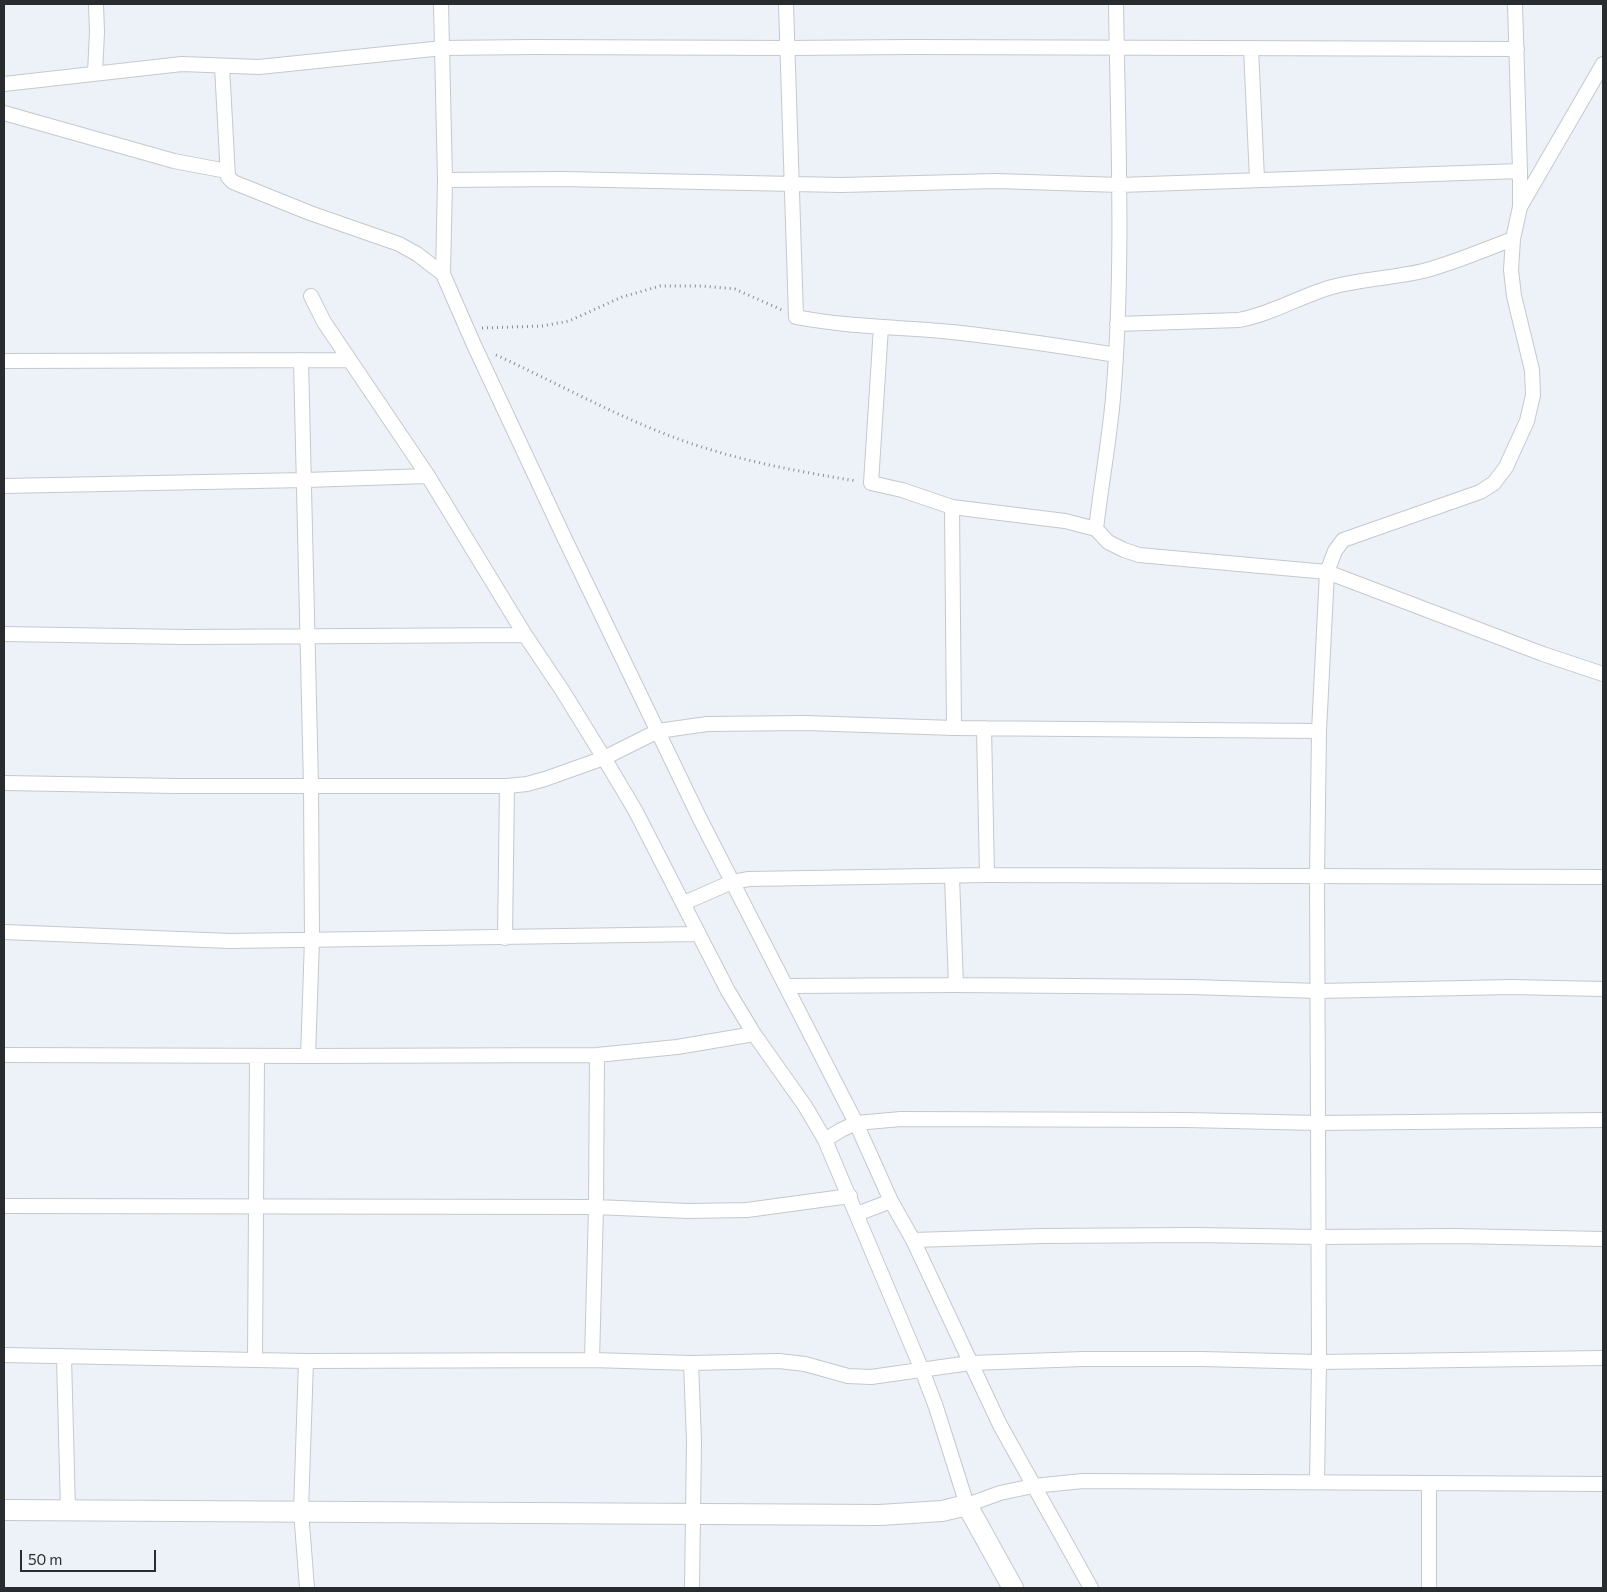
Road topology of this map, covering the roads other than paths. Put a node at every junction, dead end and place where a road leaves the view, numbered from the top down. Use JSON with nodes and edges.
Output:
{"nodes":[{"id":1,"x":96,"y":4,"type":"edge"},
{"id":2,"x":441,"y":4,"type":"edge"},
{"id":3,"x":786,"y":4,"type":"edge"},
{"id":4,"x":1116,"y":4,"type":"edge"},
{"id":5,"x":1515,"y":4,"type":"edge"},
{"id":6,"x":1116,"y":47,"type":"junction"},
{"id":7,"x":443,"y":48,"type":"junction"},
{"id":8,"x":787,"y":48,"type":"junction"},
{"id":9,"x":1251,"y":48,"type":"junction"},
{"id":10,"x":1517,"y":49,"type":"junction"},
{"id":11,"x":1603,"y":64,"type":"edge"},
{"id":12,"x":222,"y":66,"type":"junction"},
{"id":13,"x":95,"y":73,"type":"junction"},
{"id":14,"x":4,"y":84,"type":"edge"},
{"id":15,"x":4,"y":113,"type":"edge"},
{"id":16,"x":227,"y":171,"type":"junction"},
{"id":17,"x":1520,"y":171,"type":"junction"},
{"id":18,"x":1257,"y":179,"type":"junction"},
{"id":19,"x":445,"y":180,"type":"junction"},
{"id":20,"x":791,"y":185,"type":"junction"},
{"id":21,"x":1120,"y":185,"type":"junction"},
{"id":22,"x":1520,"y":207,"type":"junction"},
{"id":23,"x":1513,"y":239,"type":"junction"},
{"id":24,"x":443,"y":274,"type":"junction"},
{"id":25,"x":311,"y":296,"type":"dead end"},
{"id":26,"x":1117,"y":324,"type":"junction"},
{"id":27,"x":881,"y":327,"type":"junction"},
{"id":28,"x":1116,"y":355,"type":"junction"},
{"id":29,"x":301,"y":360,"type":"junction"},
{"id":30,"x":348,"y":360,"type":"junction"},
{"id":31,"x":4,"y":361,"type":"edge"},
{"id":32,"x":428,"y":476,"type":"junction"},
{"id":33,"x":305,"y":480,"type":"junction"},
{"id":34,"x":4,"y":486,"type":"edge"},
{"id":35,"x":952,"y":507,"type":"junction"},
{"id":36,"x":1096,"y":529,"type":"junction"},
{"id":37,"x":1327,"y":572,"type":"junction"},
{"id":38,"x":4,"y":634,"type":"edge"},
{"id":39,"x":525,"y":635,"type":"junction"},
{"id":40,"x":307,"y":636,"type":"junction"},
{"id":41,"x":1603,"y":674,"type":"edge"},
{"id":42,"x":954,"y":728,"type":"junction"},
{"id":43,"x":984,"y":728,"type":"junction"},
{"id":44,"x":658,"y":731,"type":"junction"},
{"id":45,"x":1319,"y":731,"type":"junction"},
{"id":46,"x":604,"y":758,"type":"junction"},
{"id":47,"x":4,"y":783,"type":"edge"},
{"id":48,"x":312,"y":786,"type":"junction"},
{"id":49,"x":507,"y":786,"type":"junction"},
{"id":50,"x":987,"y":875,"type":"junction"},
{"id":51,"x":952,"y":876,"type":"junction"},
{"id":52,"x":1317,"y":877,"type":"junction"},
{"id":53,"x":1603,"y":877,"type":"edge"},
{"id":54,"x":732,"y":882,"type":"junction"},
{"id":55,"x":684,"y":904,"type":"junction"},
{"id":56,"x":4,"y":932,"type":"edge"},
{"id":57,"x":699,"y":934,"type":"junction"},
{"id":58,"x":505,"y":938,"type":"junction"},
{"id":59,"x":312,"y":940,"type":"junction"},
{"id":60,"x":956,"y":985,"type":"junction"},
{"id":61,"x":786,"y":986,"type":"junction"},
{"id":62,"x":1603,"y":989,"type":"edge"},
{"id":63,"x":1319,"y":991,"type":"junction"},
{"id":64,"x":754,"y":1034,"type":"junction"},
{"id":65,"x":4,"y":1055,"type":"edge"},
{"id":66,"x":257,"y":1056,"type":"junction"},
{"id":67,"x":308,"y":1056,"type":"junction"},
{"id":68,"x":597,"y":1056,"type":"junction"},
{"id":69,"x":1603,"y":1120,"type":"edge"},
{"id":70,"x":856,"y":1123,"type":"junction"},
{"id":71,"x":1318,"y":1123,"type":"junction"},
{"id":72,"x":825,"y":1140,"type":"junction"},
{"id":73,"x":850,"y":1196,"type":"junction"},
{"id":74,"x":891,"y":1201,"type":"junction"},
{"id":75,"x":4,"y":1206,"type":"edge"},
{"id":76,"x":256,"y":1207,"type":"junction"},
{"id":77,"x":596,"y":1207,"type":"junction"},
{"id":78,"x":857,"y":1214,"type":"junction"},
{"id":79,"x":1318,"y":1237,"type":"junction"},
{"id":80,"x":1603,"y":1239,"type":"edge"},
{"id":81,"x":913,"y":1240,"type":"junction"},
{"id":82,"x":4,"y":1355,"type":"edge"},
{"id":83,"x":64,"y":1357,"type":"junction"},
{"id":84,"x":1603,"y":1358,"type":"edge"},
{"id":85,"x":255,"y":1360,"type":"junction"},
{"id":86,"x":592,"y":1360,"type":"junction"},
{"id":87,"x":306,"y":1361,"type":"junction"},
{"id":88,"x":1319,"y":1362,"type":"junction"},
{"id":89,"x":691,"y":1363,"type":"junction"},
{"id":90,"x":970,"y":1363,"type":"junction"},
{"id":91,"x":922,"y":1370,"type":"junction"},
{"id":92,"x":1317,"y":1482,"type":"junction"},
{"id":93,"x":1429,"y":1484,"type":"junction"},
{"id":94,"x":1603,"y":1484,"type":"edge"},
{"id":95,"x":1033,"y":1486,"type":"junction"},
{"id":96,"x":967,"y":1505,"type":"junction"},
{"id":97,"x":4,"y":1510,"type":"edge"},
{"id":98,"x":68,"y":1510,"type":"junction"},
{"id":99,"x":302,"y":1511,"type":"junction"},
{"id":100,"x":694,"y":1514,"type":"junction"},
{"id":101,"x":307,"y":1588,"type":"edge"},
{"id":102,"x":692,"y":1588,"type":"edge"},
{"id":103,"x":1013,"y":1588,"type":"edge"},
{"id":104,"x":1091,"y":1588,"type":"edge"},
{"id":105,"x":1429,"y":1588,"type":"edge"}],
"edges":[{"from":1,"to":13,"type":"street"},
{"from":2,"to":7,"type":"street"},
{"from":3,"to":8,"type":"street"},
{"from":4,"to":6,"type":"street"},
{"from":5,"to":10,"type":"street"},
{"from":6,"to":8,"type":"street"},
{"from":6,"to":9,"type":"street"},
{"from":6,"to":21,"type":"street"},
{"from":7,"to":8,"type":"street"},
{"from":7,"to":12,"type":"street"},
{"from":7,"to":19,"type":"street"},
{"from":8,"to":20,"type":"street"},
{"from":9,"to":10,"type":"street"},
{"from":9,"to":18,"type":"street"},
{"from":10,"to":17,"type":"street"},
{"from":11,"to":22,"type":"street"},
{"from":12,"to":13,"type":"street"},
{"from":12,"to":16,"type":"street"},
{"from":13,"to":14,"type":"street"},
{"from":15,"to":16,"type":"street"},
{"from":16,"to":24,"type":"street"},
{"from":17,"to":18,"type":"street"},
{"from":17,"to":22,"type":"street"},
{"from":18,"to":21,"type":"street"},
{"from":19,"to":20,"type":"street"},
{"from":19,"to":24,"type":"street"},
{"from":20,"to":21,"type":"street"},
{"from":20,"to":27,"type":"street"},
{"from":21,"to":26,"type":"street"},
{"from":22,"to":23,"type":"street"},
{"from":23,"to":26,"type":"street"},
{"from":23,"to":37,"type":"street"},
{"from":24,"to":44,"type":"street"},
{"from":25,"to":30,"type":"street"},
{"from":26,"to":28,"type":"street"},
{"from":27,"to":28,"type":"street"},
{"from":27,"to":35,"type":"street"},
{"from":28,"to":36,"type":"street"},
{"from":29,"to":30,"type":"street"},
{"from":29,"to":31,"type":"street"},
{"from":29,"to":33,"type":"street"},
{"from":30,"to":32,"type":"street"},
{"from":32,"to":33,"type":"street"},
{"from":32,"to":39,"type":"street"},
{"from":33,"to":34,"type":"street"},
{"from":33,"to":40,"type":"street"},
{"from":35,"to":36,"type":"street"},
{"from":35,"to":42,"type":"street"},
{"from":36,"to":37,"type":"street"},
{"from":37,"to":41,"type":"street"},
{"from":37,"to":45,"type":"street"},
{"from":38,"to":40,"type":"street"},
{"from":39,"to":40,"type":"street"},
{"from":39,"to":46,"type":"street"},
{"from":40,"to":48,"type":"street"},
{"from":42,"to":43,"type":"street"},
{"from":42,"to":44,"type":"street"},
{"from":43,"to":45,"type":"street"},
{"from":43,"to":50,"type":"street"},
{"from":44,"to":46,"type":"street"},
{"from":44,"to":54,"type":"street"},
{"from":45,"to":52,"type":"street"},
{"from":46,"to":49,"type":"street"},
{"from":46,"to":55,"type":"street"},
{"from":47,"to":48,"type":"street"},
{"from":48,"to":49,"type":"street"},
{"from":48,"to":59,"type":"street"},
{"from":49,"to":58,"type":"street"},
{"from":50,"to":51,"type":"street"},
{"from":50,"to":52,"type":"street"},
{"from":51,"to":54,"type":"street"},
{"from":51,"to":60,"type":"street"},
{"from":52,"to":53,"type":"street"},
{"from":52,"to":63,"type":"street"},
{"from":54,"to":55,"type":"street"},
{"from":54,"to":61,"type":"street"},
{"from":55,"to":57,"type":"street"},
{"from":56,"to":59,"type":"street"},
{"from":57,"to":58,"type":"street"},
{"from":57,"to":64,"type":"street"},
{"from":58,"to":59,"type":"street"},
{"from":59,"to":67,"type":"street"},
{"from":60,"to":61,"type":"street"},
{"from":60,"to":63,"type":"street"},
{"from":61,"to":70,"type":"street"},
{"from":62,"to":63,"type":"street"},
{"from":63,"to":71,"type":"street"},
{"from":64,"to":68,"type":"street"},
{"from":64,"to":72,"type":"street"},
{"from":65,"to":66,"type":"street"},
{"from":66,"to":67,"type":"street"},
{"from":66,"to":76,"type":"street"},
{"from":67,"to":68,"type":"street"},
{"from":68,"to":77,"type":"street"},
{"from":69,"to":71,"type":"street"},
{"from":70,"to":71,"type":"street"},
{"from":70,"to":72,"type":"street"},
{"from":70,"to":74,"type":"street"},
{"from":71,"to":79,"type":"street"},
{"from":72,"to":73,"type":"street"},
{"from":73,"to":77,"type":"street"},
{"from":73,"to":78,"type":"street"},
{"from":74,"to":78,"type":"street"},
{"from":74,"to":81,"type":"street"},
{"from":75,"to":76,"type":"street"},
{"from":76,"to":77,"type":"street"},
{"from":76,"to":85,"type":"street"},
{"from":77,"to":86,"type":"street"},
{"from":78,"to":91,"type":"street"},
{"from":79,"to":80,"type":"street"},
{"from":79,"to":81,"type":"street"},
{"from":79,"to":88,"type":"street"},
{"from":81,"to":90,"type":"street"},
{"from":82,"to":83,"type":"street"},
{"from":83,"to":85,"type":"street"},
{"from":83,"to":98,"type":"street"},
{"from":84,"to":88,"type":"street"},
{"from":85,"to":87,"type":"street"},
{"from":86,"to":87,"type":"street"},
{"from":86,"to":89,"type":"street"},
{"from":87,"to":99,"type":"street"},
{"from":88,"to":90,"type":"street"},
{"from":88,"to":92,"type":"street"},
{"from":89,"to":91,"type":"street"},
{"from":89,"to":100,"type":"street"},
{"from":90,"to":91,"type":"street"},
{"from":90,"to":95,"type":"street"},
{"from":91,"to":96,"type":"street"},
{"from":92,"to":93,"type":"street"},
{"from":92,"to":95,"type":"street"},
{"from":93,"to":94,"type":"street"},
{"from":93,"to":105,"type":"street"},
{"from":95,"to":96,"type":"street"},
{"from":95,"to":104,"type":"street"},
{"from":96,"to":100,"type":"street"},
{"from":96,"to":103,"type":"street"},
{"from":97,"to":98,"type":"street"},
{"from":98,"to":99,"type":"street"},
{"from":99,"to":100,"type":"street"},
{"from":99,"to":101,"type":"street"},
{"from":100,"to":102,"type":"street"}]}
